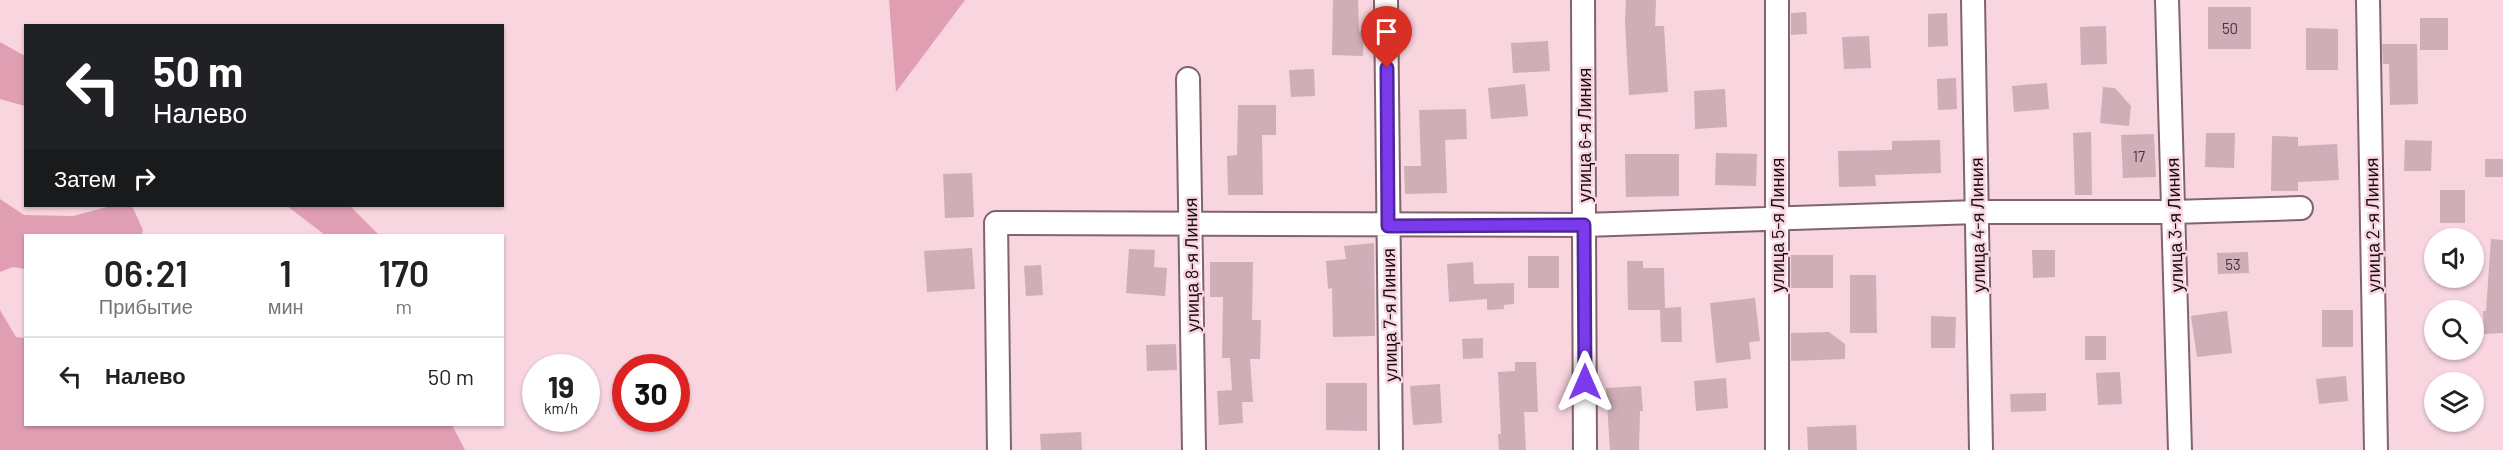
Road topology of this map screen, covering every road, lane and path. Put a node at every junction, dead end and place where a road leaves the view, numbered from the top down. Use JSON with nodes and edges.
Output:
{"nodes":[{"id":1,"x":1386,"y":0,"type":"edge"},
{"id":2,"x":1583,"y":0,"type":"edge"},
{"id":3,"x":1777,"y":0,"type":"edge"},
{"id":4,"x":1974,"y":0,"type":"edge"},
{"id":5,"x":2168,"y":0,"type":"edge"},
{"id":6,"x":2368,"y":0,"type":"edge"},
{"id":7,"x":1188,"y":79,"type":"dead end"},
{"id":8,"x":2301,"y":208,"type":"dead end"},
{"id":9,"x":1977,"y":212,"type":"junction"},
{"id":10,"x":2173,"y":212,"type":"junction"},
{"id":11,"x":1777,"y":220,"type":"junction"},
{"id":12,"x":1190,"y":223,"type":"junction"},
{"id":13,"x":1584,"y":225,"type":"junction"},
{"id":14,"x":1388,"y":226,"type":"junction"},
{"id":15,"x":999,"y":450,"type":"edge"},
{"id":16,"x":1194,"y":450,"type":"edge"},
{"id":17,"x":1391,"y":450,"type":"edge"},
{"id":18,"x":1585,"y":450,"type":"edge"},
{"id":19,"x":1776,"y":450,"type":"edge"},
{"id":20,"x":1981,"y":450,"type":"edge"},
{"id":21,"x":2180,"y":450,"type":"edge"},
{"id":22,"x":2376,"y":450,"type":"edge"}],
"edges":[{"from":1,"to":14,"type":"street","name":"улица 7-я Линия"},
{"from":2,"to":13,"type":"street","name":"улица 6-я Линия"},
{"from":3,"to":11,"type":"street","name":"улица 5-я Линия"},
{"from":4,"to":9,"type":"street","name":"улица 4-я Линия"},
{"from":5,"to":10,"type":"street","name":"улица 3-я Линия"},
{"from":6,"to":22,"type":"street","name":"улица 2-я Линия"},
{"from":7,"to":12,"type":"street","name":"улица 8-я Линия"},
{"from":8,"to":10,"type":"street"},
{"from":9,"to":10,"type":"street"},
{"from":9,"to":11,"type":"street"},
{"from":9,"to":20,"type":"street","name":"улица 4-я Линия"},
{"from":10,"to":21,"type":"street","name":"улица 3-я Линия"},
{"from":11,"to":13,"type":"street"},
{"from":11,"to":19,"type":"street","name":"улица 5-я Линия"},
{"from":12,"to":14,"type":"street"},
{"from":12,"to":15,"type":"street"},
{"from":12,"to":16,"type":"street","name":"улица 8-я Линия"},
{"from":13,"to":14,"type":"street"},
{"from":13,"to":18,"type":"street","name":"улица 6-я Линия"},
{"from":14,"to":17,"type":"street","name":"улица 7-я Линия"}]}
